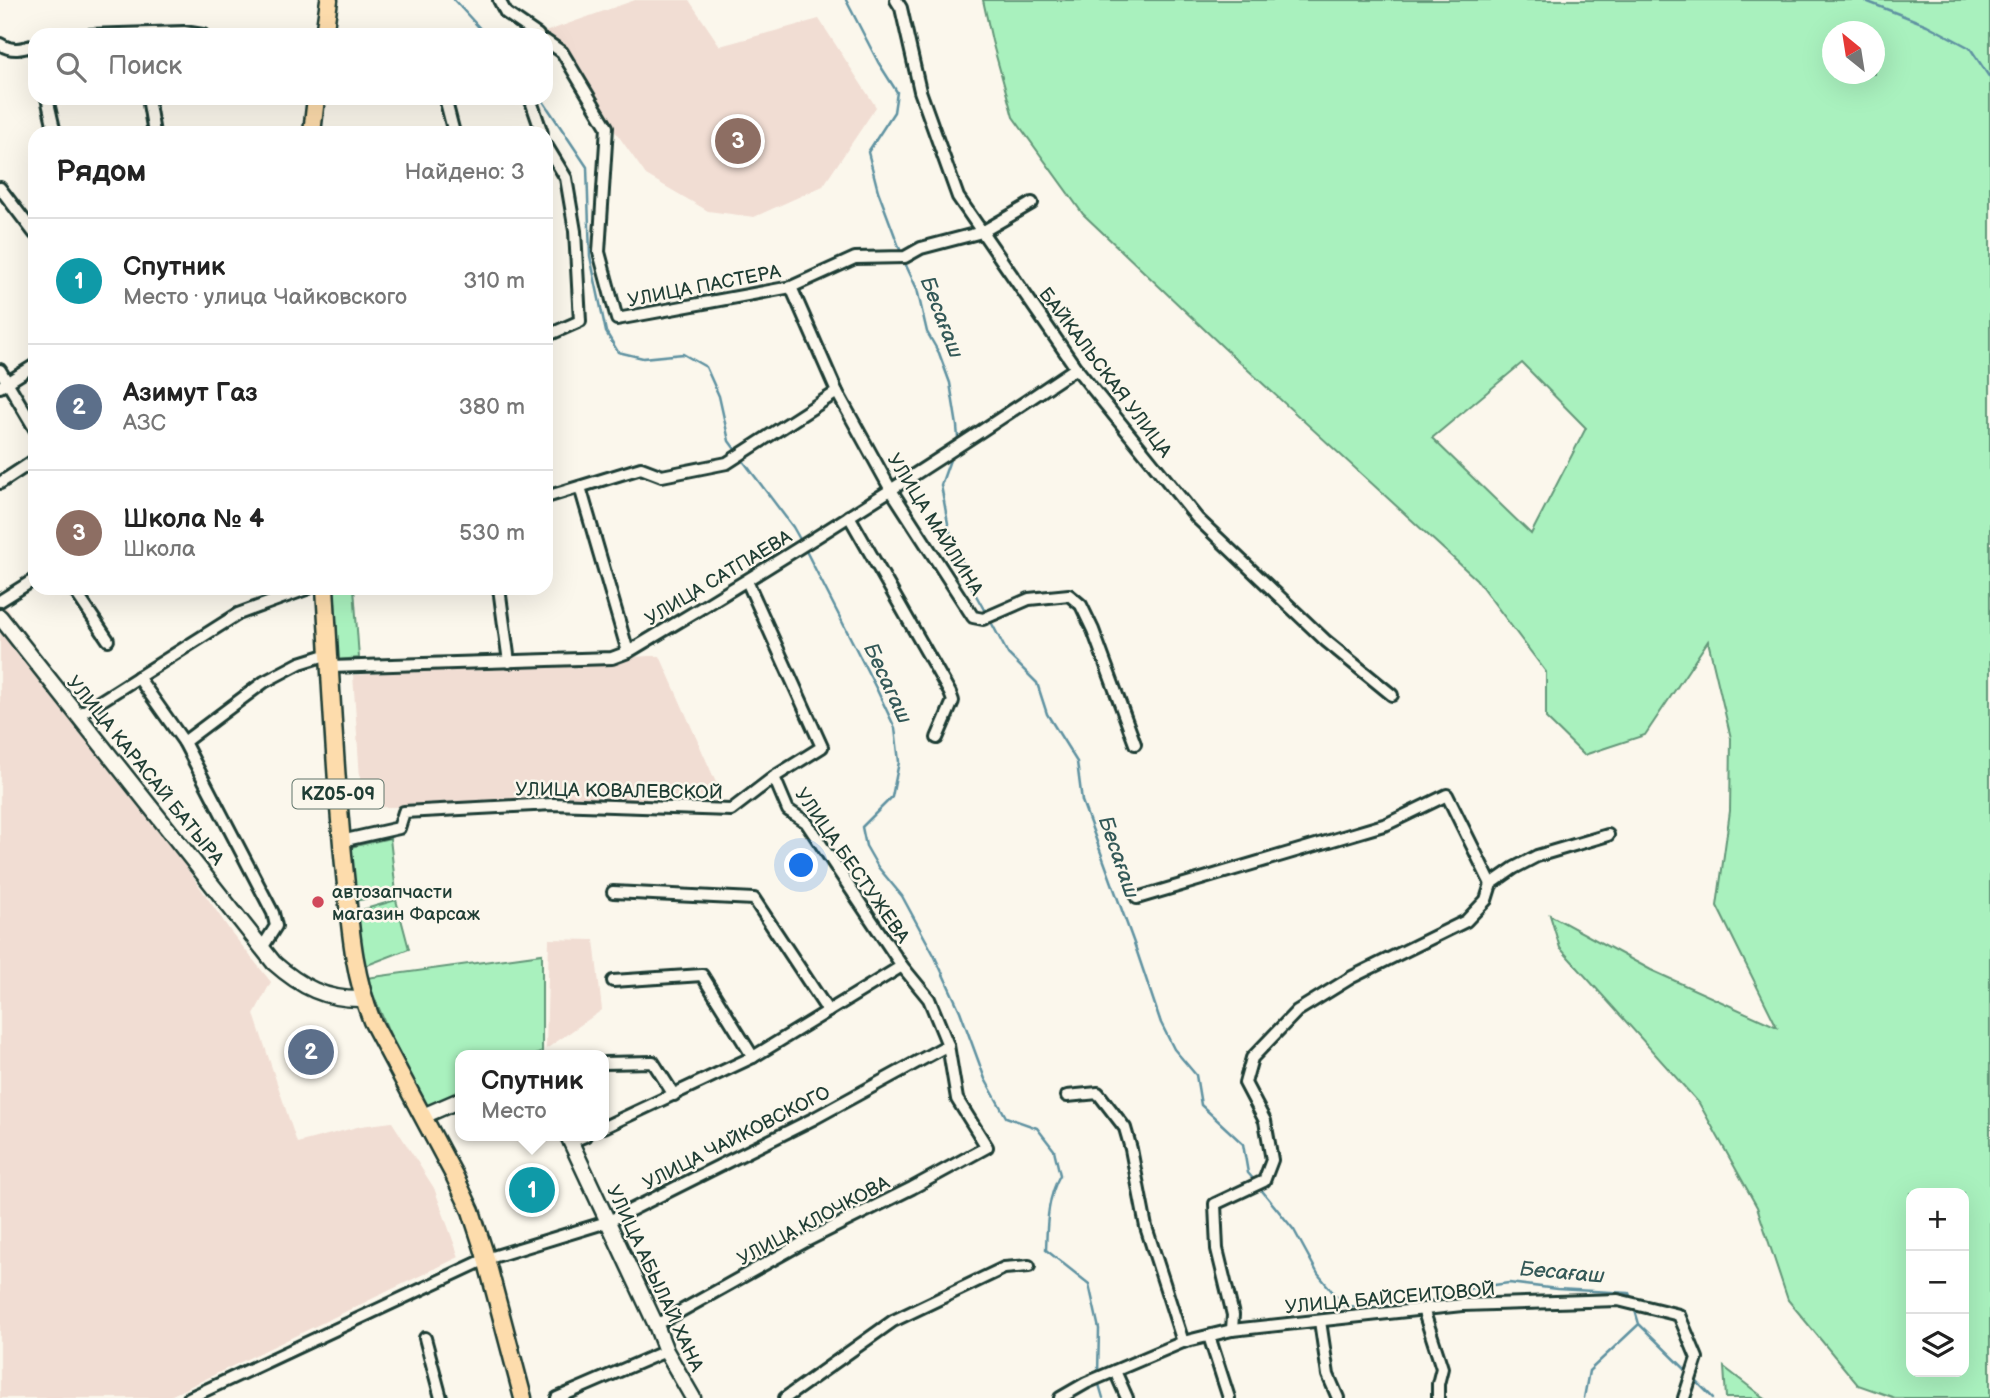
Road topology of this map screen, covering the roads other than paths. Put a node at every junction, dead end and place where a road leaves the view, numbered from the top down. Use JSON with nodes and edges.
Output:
{"nodes":[{"id":1,"x":329,"y":0,"type":"edge"},
{"id":2,"x":499,"y":0,"type":"edge"},
{"id":3,"x":897,"y":0,"type":"edge"},
{"id":4,"x":325,"y":28,"type":"edge"},
{"id":5,"x":528,"y":28,"type":"edge"},
{"id":6,"x":0,"y":44,"type":"edge"},
{"id":7,"x":553,"y":46,"type":"edge"},
{"id":8,"x":28,"y":48,"type":"edge"},
{"id":9,"x":49,"y":105,"type":"edge"},
{"id":10,"x":149,"y":105,"type":"edge"},
{"id":11,"x":315,"y":105,"type":"edge"},
{"id":12,"x":447,"y":105,"type":"edge"},
{"id":13,"x":532,"y":105,"type":"edge"},
{"id":14,"x":53,"y":126,"type":"edge"},
{"id":15,"x":152,"y":126,"type":"edge"},
{"id":16,"x":313,"y":126,"type":"edge"},
{"id":17,"x":452,"y":126,"type":"edge"},
{"id":18,"x":540,"y":126,"type":"edge"},
{"id":19,"x":553,"y":157,"type":"edge"},
{"id":20,"x":0,"y":188,"type":"edge"},
{"id":21,"x":1032,"y":203,"type":"dead end"},
{"id":22,"x":28,"y":225,"type":"edge"},
{"id":23,"x":982,"y":232,"type":"junction"},
{"id":24,"x":790,"y":286,"type":"junction"},
{"id":25,"x":553,"y":333,"type":"edge"},
{"id":26,"x":1076,"y":369,"type":"junction"},
{"id":27,"x":0,"y":370,"type":"edge"},
{"id":28,"x":28,"y":370,"type":"edge"},
{"id":29,"x":4,"y":385,"type":"edge"},
{"id":30,"x":837,"y":392,"type":"junction"},
{"id":31,"x":28,"y":419,"type":"edge"},
{"id":32,"x":28,"y":465,"type":"edge"},
{"id":33,"x":0,"y":483,"type":"edge"},
{"id":34,"x":580,"y":487,"type":"junction"},
{"id":35,"x":891,"y":490,"type":"junction"},
{"id":36,"x":553,"y":495,"type":"edge"},
{"id":37,"x":849,"y":516,"type":"junction"},
{"id":38,"x":747,"y":581,"type":"junction"},
{"id":39,"x":28,"y":583,"type":"edge"},
{"id":40,"x":78,"y":595,"type":"edge"},
{"id":41,"x":290,"y":595,"type":"edge"},
{"id":42,"x":325,"y":595,"type":"edge"},
{"id":43,"x":500,"y":595,"type":"edge"},
{"id":44,"x":0,"y":601,"type":"edge"},
{"id":45,"x":0,"y":617,"type":"edge"},
{"id":46,"x":108,"y":640,"type":"dead end"},
{"id":47,"x":628,"y":652,"type":"junction"},
{"id":48,"x":330,"y":661,"type":"junction"},
{"id":49,"x":509,"y":662,"type":"junction"},
{"id":50,"x":138,"y":677,"type":"junction"},
{"id":51,"x":1392,"y":695,"type":"dead end"},
{"id":52,"x":77,"y":716,"type":"junction"},
{"id":53,"x":937,"y":738,"type":"dead end"},
{"id":54,"x":184,"y":741,"type":"junction"},
{"id":55,"x":1135,"y":744,"type":"dead end"},
{"id":56,"x":774,"y":777,"type":"junction"},
{"id":57,"x":1608,"y":835,"type":"dead end"},
{"id":58,"x":341,"y":841,"type":"junction"},
{"id":59,"x":1491,"y":884,"type":"junction"},
{"id":60,"x":613,"y":892,"type":"dead end"},
{"id":61,"x":1137,"y":898,"type":"dead end"},
{"id":62,"x":262,"y":948,"type":"junction"},
{"id":63,"x":902,"y":966,"type":"junction"},
{"id":64,"x":613,"y":981,"type":"dead end"},
{"id":65,"x":363,"y":999,"type":"junction"},
{"id":66,"x":828,"y":1011,"type":"junction"},
{"id":67,"x":948,"y":1045,"type":"junction"},
{"id":68,"x":753,"y":1057,"type":"junction"},
{"id":69,"x":609,"y":1063,"type":"edge"},
{"id":70,"x":674,"y":1095,"type":"junction"},
{"id":71,"x":1067,"y":1096,"type":"dead end"},
{"id":72,"x":455,"y":1102,"type":"edge"},
{"id":73,"x":423,"y":1116,"type":"junction"},
{"id":74,"x":609,"y":1125,"type":"edge"},
{"id":75,"x":571,"y":1141,"type":"edge"},
{"id":76,"x":987,"y":1147,"type":"joint"},
{"id":77,"x":607,"y":1222,"type":"junction"},
{"id":78,"x":486,"y":1259,"type":"junction"},
{"id":79,"x":1029,"y":1266,"type":"dead end"},
{"id":80,"x":1423,"y":1309,"type":"junction"},
{"id":81,"x":1320,"y":1321,"type":"junction"},
{"id":82,"x":656,"y":1325,"type":"junction"},
{"id":83,"x":1232,"y":1330,"type":"junction"},
{"id":84,"x":1209,"y":1336,"type":"junction"},
{"id":85,"x":425,"y":1338,"type":"dead end"},
{"id":86,"x":1183,"y":1342,"type":"junction"},
{"id":87,"x":666,"y":1351,"type":"junction"},
{"id":88,"x":1110,"y":1373,"type":"junction"},
{"id":89,"x":189,"y":1398,"type":"edge"},
{"id":90,"x":441,"y":1398,"type":"edge"},
{"id":91,"x":523,"y":1398,"type":"edge"},
{"id":92,"x":556,"y":1398,"type":"edge"},
{"id":93,"x":693,"y":1398,"type":"edge"},
{"id":94,"x":785,"y":1398,"type":"edge"},
{"id":95,"x":1060,"y":1398,"type":"edge"},
{"id":96,"x":1126,"y":1398,"type":"edge"},
{"id":97,"x":1229,"y":1398,"type":"edge"},
{"id":98,"x":1338,"y":1398,"type":"edge"},
{"id":99,"x":1438,"y":1398,"type":"edge"},
{"id":100,"x":1684,"y":1398,"type":"edge"}],
"edges":[{"from":1,"to":4,"type":"main road"},
{"from":2,"to":5,"type":"street"},
{"from":3,"to":23,"type":"street","name":"БАЙКАЛЬСКАЯ УЛИЦА"},
{"from":6,"to":8,"type":"street"},
{"from":7,"to":24,"type":"street","name":"УЛИЦА ПАСТЕРА"},
{"from":9,"to":14,"type":"street"},
{"from":10,"to":15,"type":"street"},
{"from":11,"to":16,"type":"main road"},
{"from":12,"to":17,"type":"street"},
{"from":13,"to":18,"type":"street"},
{"from":19,"to":25,"type":"street"},
{"from":20,"to":22,"type":"street"},
{"from":21,"to":23,"type":"street","name":"УЛИЦА ПАСТЕРА"},
{"from":23,"to":24,"type":"street","name":"УЛИЦА ПАСТЕРА"},
{"from":23,"to":26,"type":"street","name":"БАЙКАЛЬСКАЯ УЛИЦА"},
{"from":24,"to":30,"type":"street","name":"УЛИЦА МАЙЛИНА"},
{"from":26,"to":35,"type":"street","name":"УЛИЦА САТПАЕВА"},
{"from":26,"to":51,"type":"street","name":"БАЙКАЛЬСКАЯ УЛИЦА"},
{"from":27,"to":29,"type":"street"},
{"from":28,"to":29,"type":"street"},
{"from":29,"to":31,"type":"street"},
{"from":30,"to":34,"type":"street"},
{"from":30,"to":35,"type":"street","name":"УЛИЦА МАЙЛИНА"},
{"from":32,"to":33,"type":"street"},
{"from":34,"to":36,"type":"street"},
{"from":34,"to":47,"type":"street"},
{"from":35,"to":37,"type":"street","name":"УЛИЦА САТПАЕВА"},
{"from":35,"to":55,"type":"street","name":"УЛИЦА МАЙЛИНА"},
{"from":37,"to":38,"type":"street","name":"УЛИЦА САТПАЕВА"},
{"from":37,"to":53,"type":"street"},
{"from":38,"to":47,"type":"street","name":"УЛИЦА САТПАЕВА"},
{"from":38,"to":56,"type":"street","name":"УЛИЦА БЕСТУЖЕВА"},
{"from":39,"to":44,"type":"street"},
{"from":40,"to":46,"type":"street"},
{"from":41,"to":50,"type":"street"},
{"from":42,"to":48,"type":"main road","number":"KZ05-09"},
{"from":43,"to":49,"type":"street"},
{"from":45,"to":52,"type":"main road","name":"УЛИЦА КАРАСАЙ БАТЫРА"},
{"from":47,"to":49,"type":"street","name":"УЛИЦА САТПАЕВА"},
{"from":48,"to":49,"type":"street","name":"УЛИЦА САТПАЕВА"},
{"from":48,"to":54,"type":"street","name":"УЛИЦА САТПАЕВА"},
{"from":48,"to":58,"type":"main road","number":"KZ05-09"},
{"from":50,"to":52,"type":"street"},
{"from":50,"to":54,"type":"street","name":"УЛИЦА КАРАСАЙ БАТЫРА"},
{"from":52,"to":62,"type":"main road","name":"УЛИЦА КАРАСАЙ БАТЫРА"},
{"from":54,"to":62,"type":"street","name":"УЛИЦА КАРАСАЙ БАТЫРА"},
{"from":56,"to":58,"type":"street","name":"УЛИЦА КОВАЛЕВСКОЙ"},
{"from":56,"to":63,"type":"street","name":"УЛИЦА БЕСТУЖЕВА"},
{"from":57,"to":59,"type":"street"},
{"from":58,"to":65,"type":"main road","number":"KZ05-09"},
{"from":59,"to":61,"type":"street"},
{"from":59,"to":83,"type":"street"},
{"from":60,"to":66,"type":"street"},
{"from":62,"to":65,"type":"main road","name":"УЛИЦА КАРАСАЙ БАТЫРА"},
{"from":63,"to":66,"type":"street"},
{"from":63,"to":67,"type":"street","name":"УЛИЦА БЕСТУЖЕВА"},
{"from":64,"to":68,"type":"street"},
{"from":65,"to":73,"type":"main road","number":"KZ05-09"},
{"from":66,"to":68,"type":"street"},
{"from":67,"to":76,"type":"street","name":"УЛИЦА БЕСТУЖЕВА"},
{"from":67,"to":77,"type":"street","name":"УЛИЦА ЧАЙКОВСКОГО"},
{"from":68,"to":70,"type":"street"},
{"from":69,"to":70,"type":"street"},
{"from":70,"to":74,"type":"street"},
{"from":71,"to":86,"type":"street"},
{"from":72,"to":73,"type":"main road"},
{"from":73,"to":78,"type":"main road","number":"KZ05-09"},
{"from":75,"to":77,"type":"main road","name":"УЛИЦА АБЫЛАЙ ХАНА"},
{"from":76,"to":82,"type":"street","name":"УЛИЦА КЛОЧКОВА"},
{"from":77,"to":78,"type":"street","name":"УЛИЦА ЧАЙКОВСКОГО"},
{"from":77,"to":82,"type":"main road","name":"УЛИЦА АБЫЛАЙ ХАНА"},
{"from":78,"to":89,"type":"street","name":"УЛИЦА ЧАЙКОВСКОГО"},
{"from":78,"to":91,"type":"main road","number":"KZ05-09"},
{"from":79,"to":94,"type":"street"},
{"from":80,"to":81,"type":"street","name":"УЛИЦА БАЙСЕИТОВОЙ"},
{"from":80,"to":99,"type":"street"},
{"from":80,"to":100,"type":"street","name":"УЛИЦА БАЙСЕИТОВОЙ"},
{"from":81,"to":83,"type":"street","name":"УЛИЦА БАЙСЕИТОВОЙ"},
{"from":81,"to":98,"type":"street"},
{"from":82,"to":87,"type":"main road","name":"УЛИЦА АБЫЛАЙ ХАНА"},
{"from":83,"to":84,"type":"street","name":"УЛИЦА БАЙСЕИТОВОЙ"},
{"from":84,"to":86,"type":"street","name":"УЛИЦА БАЙСЕИТОВОЙ"},
{"from":84,"to":97,"type":"street"},
{"from":85,"to":90,"type":"street"},
{"from":86,"to":88,"type":"street","name":"УЛИЦА БАЙСЕИТОВОЙ"},
{"from":87,"to":92,"type":"street"},
{"from":87,"to":93,"type":"main road","name":"УЛИЦА АБЫЛАЙ ХАНА"},
{"from":88,"to":95,"type":"street","name":"УЛИЦА БАЙСЕИТОВОЙ"},
{"from":88,"to":96,"type":"street"}]}
